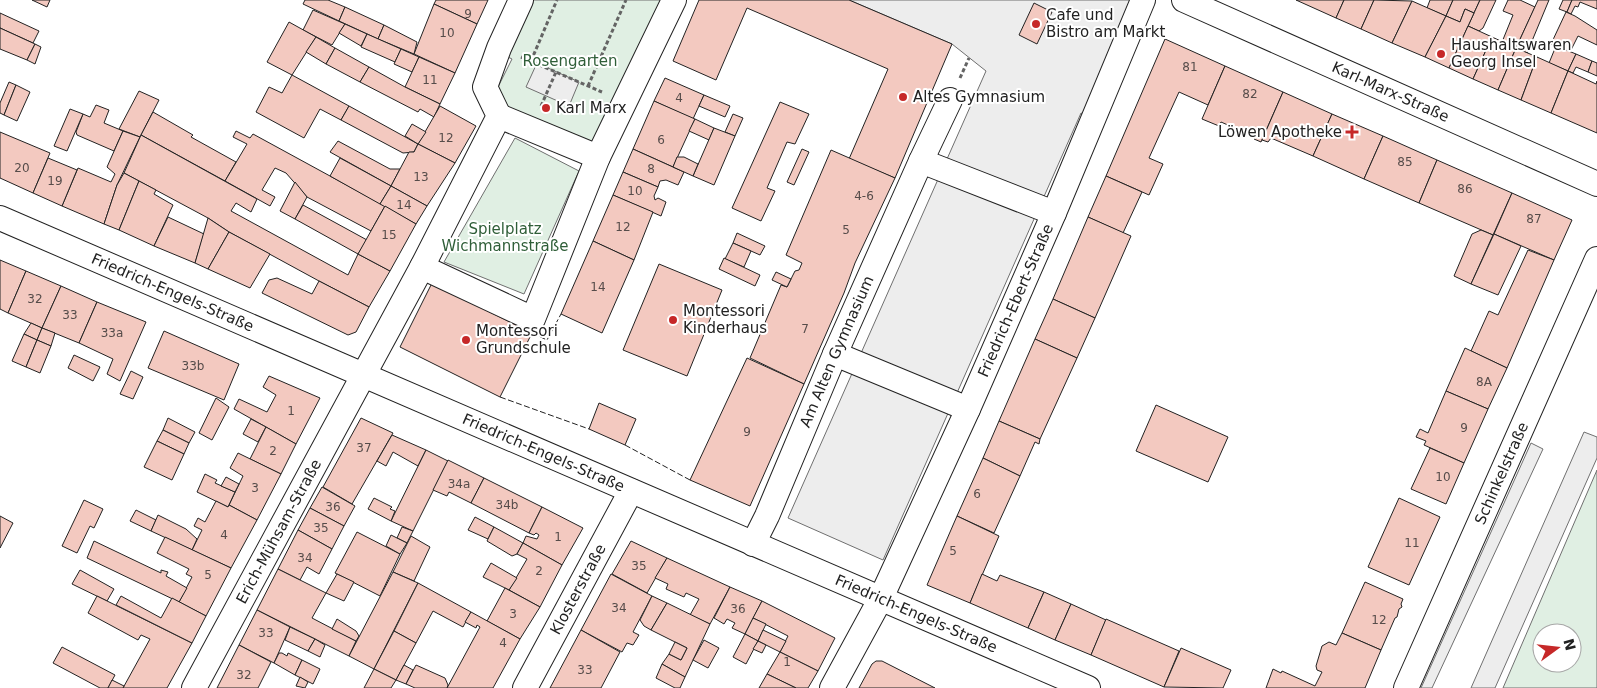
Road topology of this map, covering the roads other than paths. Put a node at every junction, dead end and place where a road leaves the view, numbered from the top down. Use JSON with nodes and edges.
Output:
{"nodes":[{"id":1,"x":521,"y":0,"type":"edge"},
{"id":2,"x":674,"y":0,"type":"edge"},
{"id":3,"x":1143,"y":0,"type":"edge"},
{"id":4,"x":1184,"y":0,"type":"edge"},
{"id":5,"x":950,"y":100,"type":"dead end"},
{"id":6,"x":498,"y":116,"type":"junction"},
{"id":7,"x":598,"y":156,"type":"junction"},
{"id":8,"x":921,"y":161,"type":"junction"},
{"id":9,"x":1597,"y":184,"type":"edge"},
{"id":10,"x":1054,"y":214,"type":"junction"},
{"id":11,"x":0,"y":218,"type":"edge"},
{"id":12,"x":1597,"y":259,"type":"edge"},
{"id":13,"x":422,"y":267,"type":"junction"},
{"id":14,"x":835,"y":354,"type":"junction"},
{"id":15,"x":363,"y":375,"type":"junction"},
{"id":16,"x":968,"y":409,"type":"junction"},
{"id":17,"x":631,"y":491,"type":"junction"},
{"id":18,"x":753,"y":544,"type":"junction"},
{"id":19,"x":881,"y":598,"type":"junction"},
{"id":20,"x":194,"y":688,"type":"edge"},
{"id":21,"x":525,"y":688,"type":"edge"},
{"id":22,"x":832,"y":688,"type":"edge"},
{"id":23,"x":1088,"y":688,"type":"edge"},
{"id":24,"x":1406,"y":688,"type":"edge"}],
"edges":[{"from":1,"to":6,"type":"street"},
{"from":2,"to":7,"type":"street"},
{"from":3,"to":10,"type":"street","name":"Friedrich-Ebert-Straße"},
{"from":4,"to":9,"type":"street","name":"Karl-Marx-Straße"},
{"from":5,"to":8,"type":"street","name":"Am Alten Gymnasium"},
{"from":6,"to":7,"type":"street"},
{"from":6,"to":13,"type":"street","name":"Erich-Mühsam-Straße"},
{"from":7,"to":13,"type":"street"},
{"from":8,"to":10,"type":"street"},
{"from":8,"to":14,"type":"street","name":"Am Alten Gymnasium"},
{"from":10,"to":16,"type":"street","name":"Friedrich-Ebert-Straße"},
{"from":11,"to":15,"type":"street","name":"Friedrich-Engels-Straße"},
{"from":12,"to":24,"type":"street","name":"Schinkelstraße"},
{"from":13,"to":15,"type":"street","name":"Erich-Mühsam-Straße"},
{"from":14,"to":16,"type":"street"},
{"from":14,"to":18,"type":"street","name":"Am Alten Gymnasium"},
{"from":15,"to":17,"type":"street","name":"Friedrich-Engels-Straße"},
{"from":15,"to":20,"type":"street","name":"Erich-Mühsam-Straße"},
{"from":16,"to":19,"type":"street","name":"Friedrich-Ebert-Straße"},
{"from":17,"to":18,"type":"street","name":"Friedrich-Engels-Straße"},
{"from":17,"to":21,"type":"street","name":"Klosterstraße"},
{"from":18,"to":19,"type":"street","name":"Friedrich-Engels-Straße"},
{"from":19,"to":22,"type":"street","name":"Friedrich-Ebert-Straße"},
{"from":19,"to":23,"type":"street","name":"Friedrich-Engels-Straße"}]}
